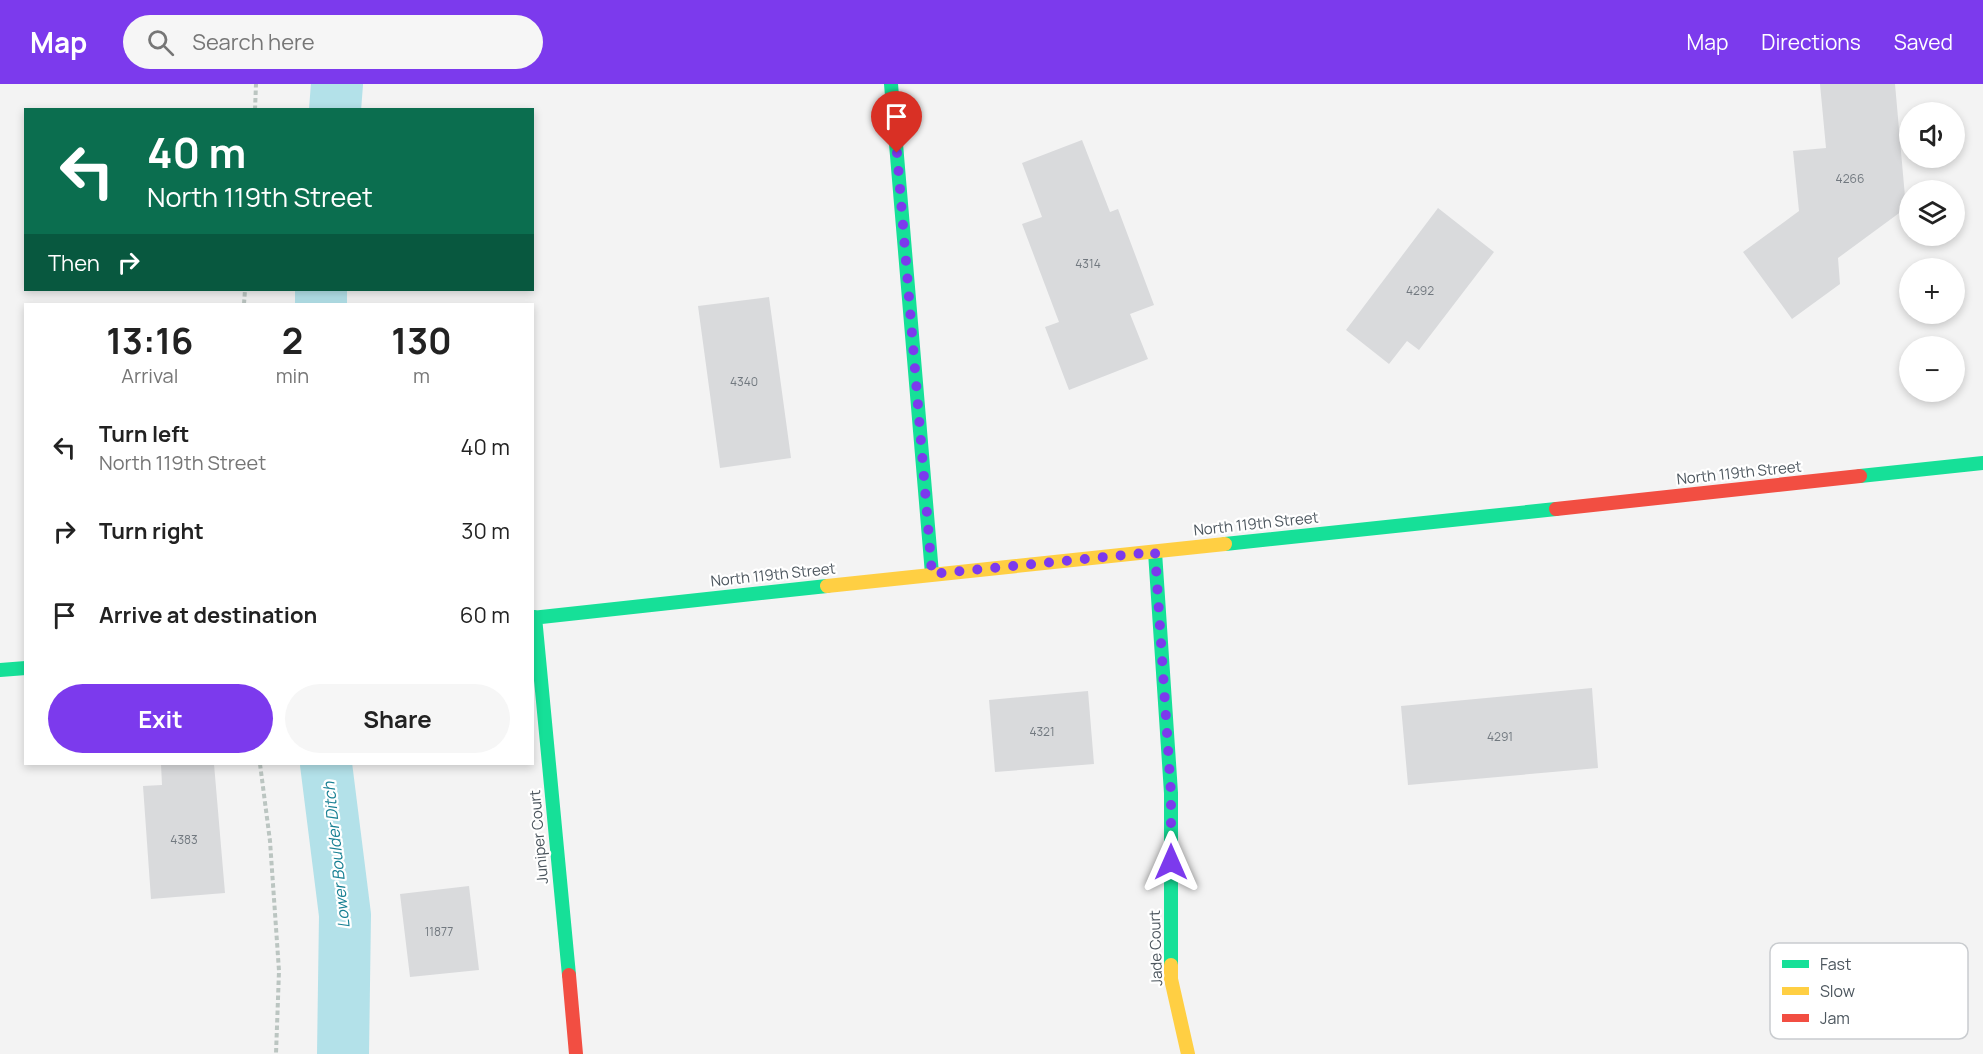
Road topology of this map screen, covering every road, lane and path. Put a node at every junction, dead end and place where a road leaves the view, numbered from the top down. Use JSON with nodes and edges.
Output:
{"nodes":[{"id":1,"x":256,"y":84,"type":"edge"},
{"id":2,"x":891,"y":84,"type":"edge"},
{"id":3,"x":255,"y":108,"type":"edge"},
{"id":4,"x":1983,"y":463,"type":"edge"},
{"id":5,"x":1155,"y":552,"type":"junction"},
{"id":6,"x":932,"y":574,"type":"junction"},
{"id":7,"x":534,"y":618,"type":"edge"},
{"id":8,"x":24,"y":668,"type":"edge"},
{"id":9,"x":0,"y":670,"type":"edge"},
{"id":10,"x":260,"y":765,"type":"edge"},
{"id":11,"x":276,"y":1054,"type":"edge"},
{"id":12,"x":576,"y":1054,"type":"edge"},
{"id":13,"x":1188,"y":1054,"type":"edge"}],
"edges":[{"from":1,"to":3,"type":"path"},
{"from":2,"to":6,"type":"street"},
{"from":4,"to":5,"type":"street","name":"North 119th Street"},
{"from":5,"to":6,"type":"street","name":"North 119th Street"},
{"from":5,"to":13,"type":"street","name":"Jade Court"},
{"from":6,"to":7,"type":"street","name":"North 119th Street"},
{"from":7,"to":12,"type":"street","name":"Juniper Court"},
{"from":8,"to":9,"type":"street"},
{"from":10,"to":11,"type":"path"}]}
